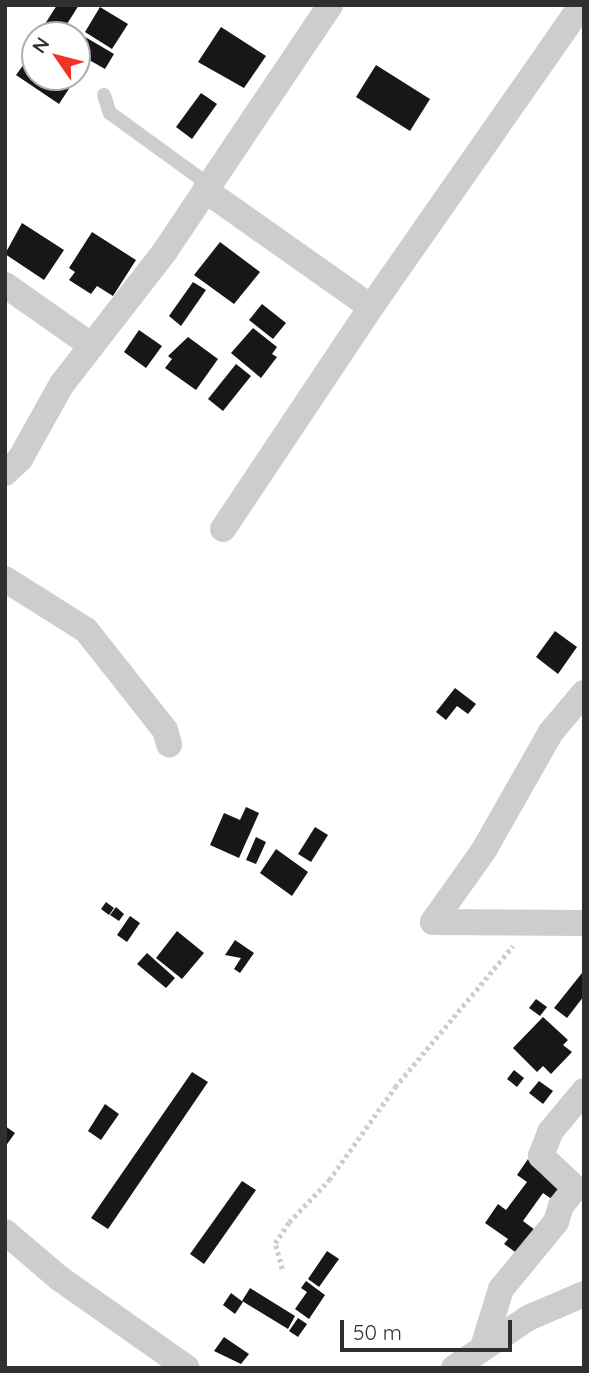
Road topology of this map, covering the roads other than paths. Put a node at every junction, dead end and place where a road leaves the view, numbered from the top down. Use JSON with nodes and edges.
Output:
{"nodes":[{"id":1,"x":330,"y":5,"type":"edge"},
{"id":2,"x":582,"y":5,"type":"edge"},
{"id":3,"x":104,"y":95,"type":"dead end"},
{"id":4,"x":207,"y":187,"type":"junction"},
{"id":5,"x":5,"y":285,"type":"edge"},
{"id":6,"x":371,"y":307,"type":"junction"},
{"id":7,"x":92,"y":346,"type":"junction"},
{"id":8,"x":5,"y":473,"type":"edge"},
{"id":9,"x":223,"y":529,"type":"dead end"},
{"id":10,"x":5,"y":579,"type":"edge"},
{"id":11,"x":584,"y":692,"type":"edge"},
{"id":12,"x":169,"y":744,"type":"dead end"},
{"id":13,"x":584,"y":923,"type":"edge"},
{"id":14,"x":584,"y":1091,"type":"edge"},
{"id":15,"x":5,"y":1232,"type":"edge"},
{"id":16,"x":584,"y":1293,"type":"edge"},
{"id":17,"x":483,"y":1347,"type":"junction"},
{"id":18,"x":187,"y":1368,"type":"edge"},
{"id":19,"x":454,"y":1368,"type":"edge"}],
"edges":[{"from":1,"to":4,"type":"street"},
{"from":2,"to":6,"type":"street"},
{"from":3,"to":4,"type":"lane"},
{"from":4,"to":6,"type":"street"},
{"from":4,"to":7,"type":"street"},
{"from":5,"to":7,"type":"street"},
{"from":6,"to":9,"type":"street"},
{"from":7,"to":8,"type":"street"},
{"from":10,"to":12,"type":"street"},
{"from":11,"to":13,"type":"street"},
{"from":14,"to":17,"type":"street"},
{"from":15,"to":18,"type":"street"},
{"from":16,"to":17,"type":"street"},
{"from":17,"to":19,"type":"street"}]}
